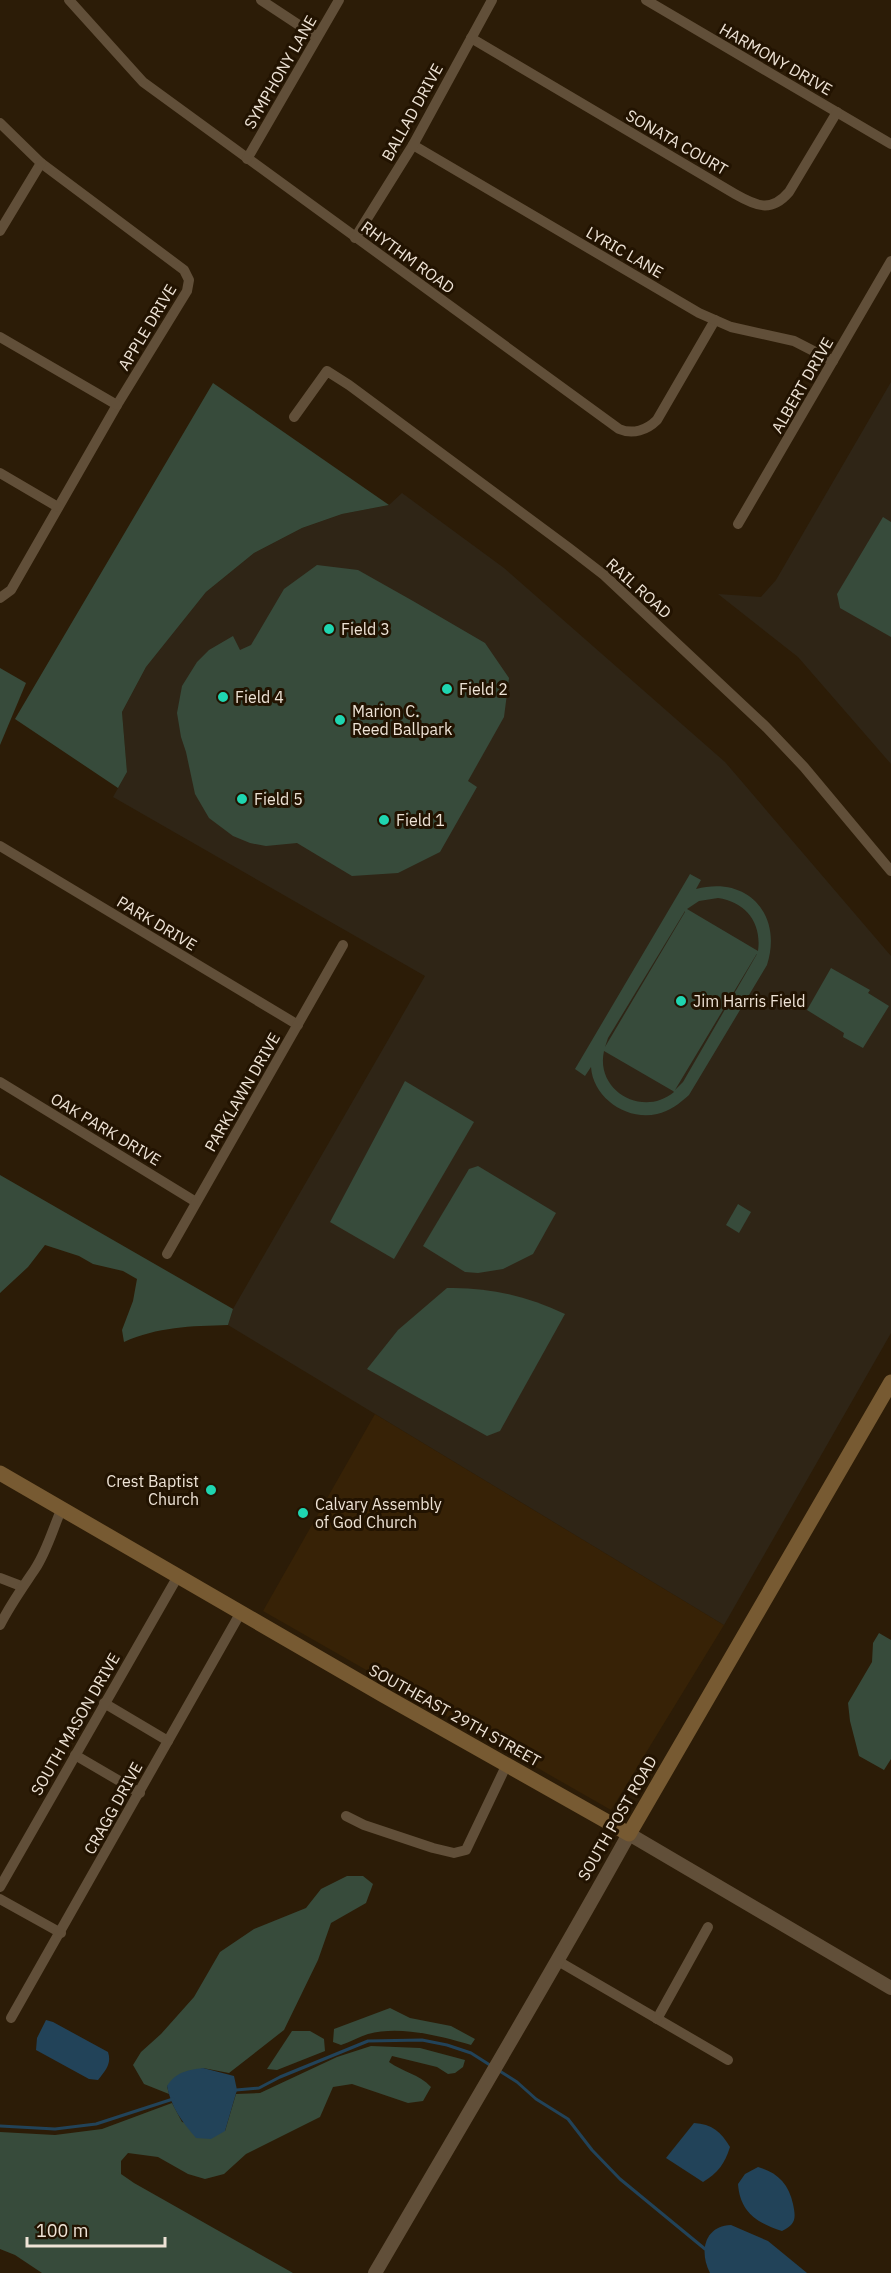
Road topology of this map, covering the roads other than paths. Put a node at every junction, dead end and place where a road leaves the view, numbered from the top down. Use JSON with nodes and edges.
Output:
{"nodes":[{"id":1,"x":69,"y":0,"type":"edge"},
{"id":2,"x":261,"y":0,"type":"edge"},
{"id":3,"x":339,"y":0,"type":"edge"},
{"id":4,"x":492,"y":0,"type":"edge"},
{"id":5,"x":646,"y":0,"type":"edge"},
{"id":6,"x":317,"y":38,"type":"junction"},
{"id":7,"x":471,"y":38,"type":"junction"},
{"id":8,"x":837,"y":112,"type":"junction"},
{"id":9,"x":0,"y":123,"type":"edge"},
{"id":10,"x":891,"y":144,"type":"edge"},
{"id":11,"x":413,"y":145,"type":"junction"},
{"id":12,"x":247,"y":159,"type":"junction"},
{"id":13,"x":41,"y":163,"type":"junction"},
{"id":14,"x":0,"y":231,"type":"edge"},
{"id":15,"x":356,"y":238,"type":"junction"},
{"id":16,"x":891,"y":261,"type":"edge"},
{"id":17,"x":714,"y":321,"type":"junction"},
{"id":18,"x":0,"y":337,"type":"edge"},
{"id":19,"x":833,"y":361,"type":"junction"},
{"id":20,"x":117,"y":405,"type":"junction"},
{"id":21,"x":294,"y":417,"type":"dead end"},
{"id":22,"x":0,"y":473,"type":"edge"},
{"id":23,"x":58,"y":507,"type":"junction"},
{"id":24,"x":738,"y":524,"type":"dead end"},
{"id":25,"x":0,"y":598,"type":"edge"},
{"id":26,"x":0,"y":846,"type":"edge"},
{"id":27,"x":891,"y":871,"type":"edge"},
{"id":28,"x":343,"y":945,"type":"dead end"},
{"id":29,"x":298,"y":1025,"type":"junction"},
{"id":30,"x":0,"y":1082,"type":"edge"},
{"id":31,"x":196,"y":1202,"type":"junction"},
{"id":32,"x":167,"y":1254,"type":"dead end"},
{"id":33,"x":891,"y":1382,"type":"edge"},
{"id":34,"x":0,"y":1473,"type":"edge"},
{"id":35,"x":62,"y":1508,"type":"junction"},
{"id":36,"x":178,"y":1576,"type":"junction"},
{"id":37,"x":0,"y":1578,"type":"edge"},
{"id":38,"x":21,"y":1587,"type":"junction"},
{"id":39,"x":241,"y":1612,"type":"junction"},
{"id":40,"x":0,"y":1625,"type":"edge"},
{"id":41,"x":104,"y":1703,"type":"junction"},
{"id":42,"x":168,"y":1741,"type":"junction"},
{"id":43,"x":75,"y":1755,"type":"junction"},
{"id":44,"x":507,"y":1764,"type":"junction"},
{"id":45,"x":140,"y":1793,"type":"junction"},
{"id":46,"x":346,"y":1816,"type":"dead end"},
{"id":47,"x":628,"y":1834,"type":"junction"},
{"id":48,"x":0,"y":1887,"type":"edge"},
{"id":49,"x":0,"y":1899,"type":"edge"},
{"id":50,"x":708,"y":1927,"type":"dead end"},
{"id":51,"x":61,"y":1933,"type":"junction"},
{"id":52,"x":558,"y":1962,"type":"junction"},
{"id":53,"x":891,"y":1988,"type":"edge"},
{"id":54,"x":11,"y":2018,"type":"dead end"},
{"id":55,"x":657,"y":2019,"type":"junction"},
{"id":56,"x":728,"y":2060,"type":"dead end"},
{"id":57,"x":375,"y":2273,"type":"edge"}],
"edges":[{"from":1,"to":12,"type":"street","name":"RHYTHM ROAD"},
{"from":2,"to":6,"type":"street"},
{"from":3,"to":6,"type":"street","name":"SYMPHONY LANE"},
{"from":4,"to":7,"type":"street","name":"BALLAD DRIVE"},
{"from":5,"to":8,"type":"street","name":"HARMONY DRIVE"},
{"from":6,"to":12,"type":"street","name":"SYMPHONY LANE"},
{"from":7,"to":8,"type":"street","name":"SONATA COURT"},
{"from":7,"to":11,"type":"street","name":"BALLAD DRIVE"},
{"from":8,"to":10,"type":"street","name":"HARMONY DRIVE"},
{"from":9,"to":13,"type":"street","name":"APPLE DRIVE"},
{"from":11,"to":15,"type":"street","name":"BALLAD DRIVE"},
{"from":11,"to":17,"type":"street","name":"LYRIC LANE"},
{"from":12,"to":15,"type":"street","name":"RHYTHM ROAD"},
{"from":13,"to":14,"type":"street"},
{"from":13,"to":20,"type":"street","name":"APPLE DRIVE"},
{"from":15,"to":17,"type":"street","name":"RHYTHM ROAD"},
{"from":16,"to":19,"type":"street","name":"ALBERT DRIVE"},
{"from":17,"to":19,"type":"street","name":"LYRIC LANE"},
{"from":18,"to":20,"type":"street"},
{"from":19,"to":24,"type":"street","name":"ALBERT DRIVE"},
{"from":20,"to":23,"type":"street","name":"APPLE DRIVE"},
{"from":21,"to":27,"type":"street","name":"RAIL ROAD"},
{"from":22,"to":23,"type":"street"},
{"from":23,"to":25,"type":"street","name":"APPLE DRIVE"},
{"from":26,"to":29,"type":"street","name":"PARK DRIVE"},
{"from":28,"to":29,"type":"street","name":"PARKLAWN DRIVE"},
{"from":29,"to":31,"type":"street","name":"PARKLAWN DRIVE"},
{"from":30,"to":31,"type":"street","name":"OAK PARK DRIVE"},
{"from":31,"to":32,"type":"street","name":"PARKLAWN DRIVE"},
{"from":33,"to":47,"type":"main road","name":"SOUTH POST ROAD"},
{"from":34,"to":35,"type":"main road","name":"SOUTHEAST 29TH STREET"},
{"from":35,"to":36,"type":"main road","name":"SOUTHEAST 29TH STREET"},
{"from":35,"to":38,"type":"street"},
{"from":36,"to":39,"type":"main road","name":"SOUTHEAST 29TH STREET"},
{"from":36,"to":41,"type":"street","name":"SOUTH MASON DRIVE"},
{"from":37,"to":38,"type":"street"},
{"from":38,"to":40,"type":"street"},
{"from":39,"to":42,"type":"street","name":"CRAGG DRIVE"},
{"from":39,"to":44,"type":"main road","name":"SOUTHEAST 29TH STREET"},
{"from":41,"to":42,"type":"street"},
{"from":41,"to":43,"type":"street","name":"SOUTH MASON DRIVE"},
{"from":42,"to":45,"type":"street","name":"CRAGG DRIVE"},
{"from":43,"to":45,"type":"street"},
{"from":43,"to":48,"type":"street","name":"SOUTH MASON DRIVE"},
{"from":44,"to":46,"type":"street"},
{"from":44,"to":47,"type":"main road","name":"SOUTHEAST 29TH STREET"},
{"from":45,"to":51,"type":"street","name":"CRAGG DRIVE"},
{"from":47,"to":52,"type":"street","name":"SOUTH POST ROAD"},
{"from":47,"to":53,"type":"street","name":"SOUTHEAST 29TH STREET"},
{"from":49,"to":51,"type":"street"},
{"from":50,"to":55,"type":"street"},
{"from":51,"to":54,"type":"street","name":"CRAGG DRIVE"},
{"from":52,"to":55,"type":"street"},
{"from":52,"to":57,"type":"street","name":"SOUTH POST ROAD"},
{"from":55,"to":56,"type":"street"}]}
